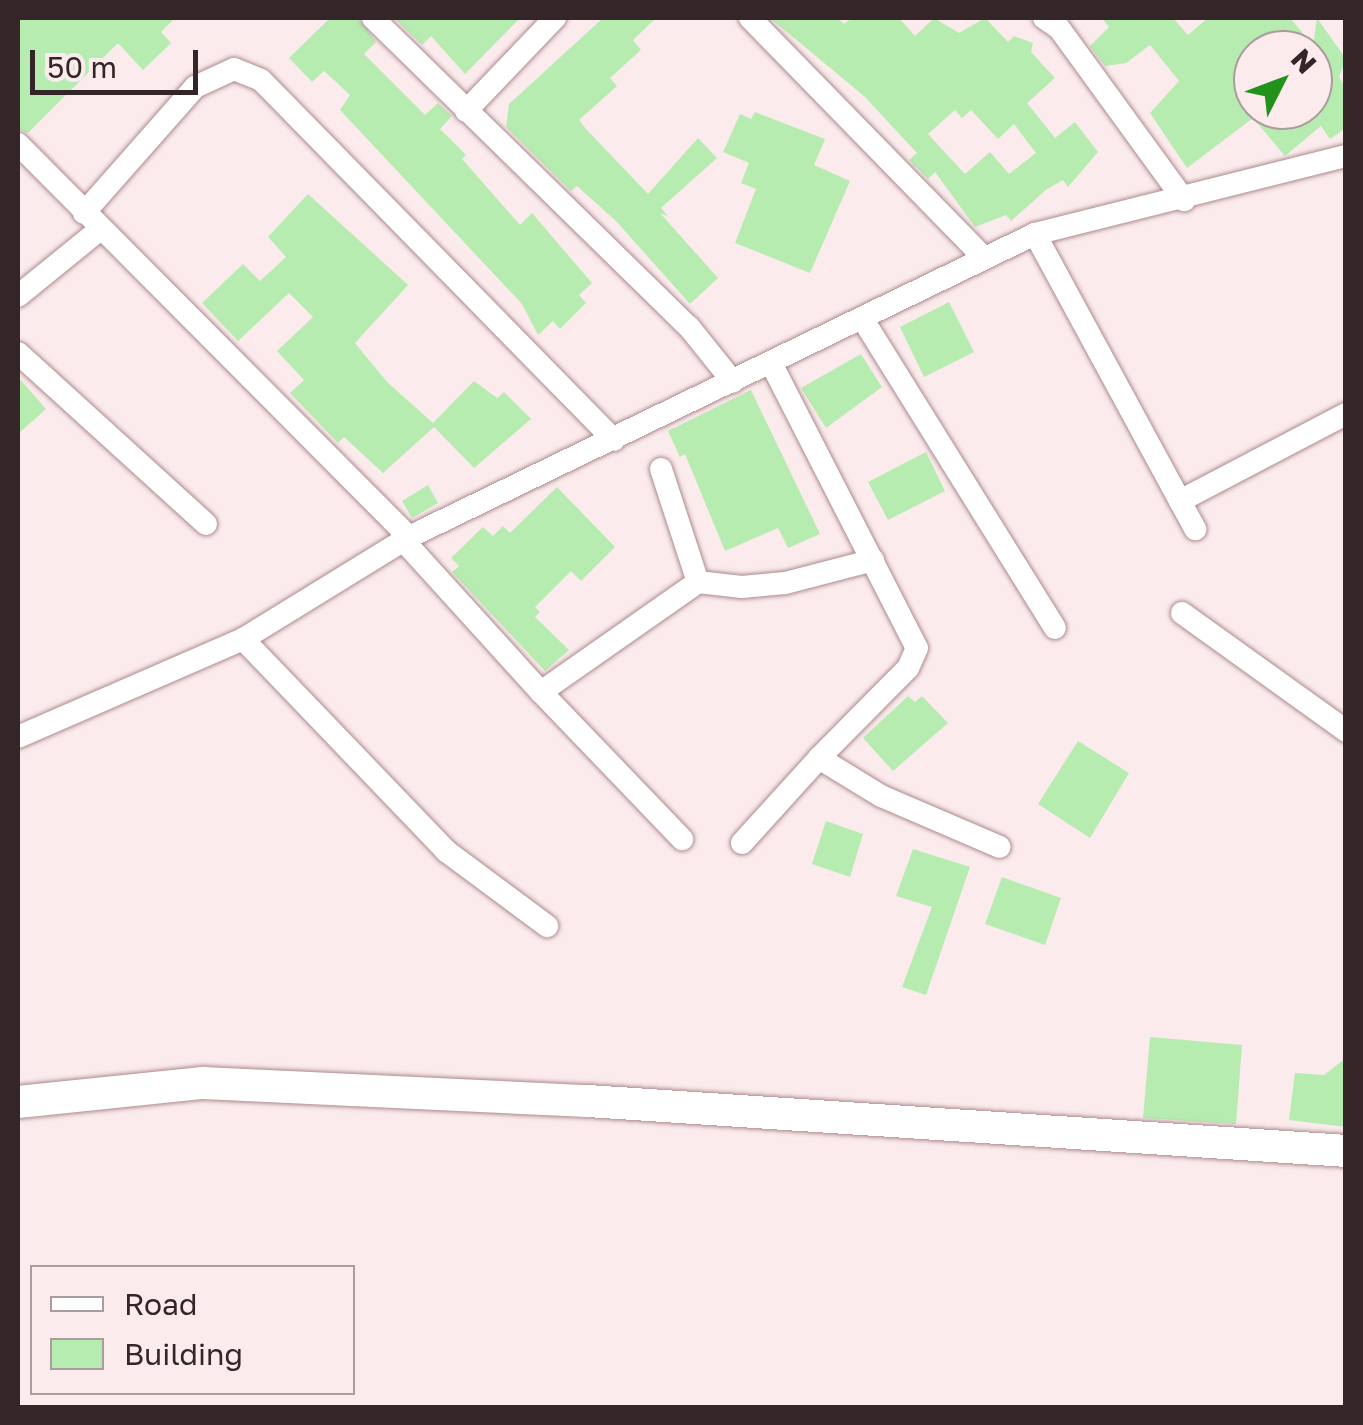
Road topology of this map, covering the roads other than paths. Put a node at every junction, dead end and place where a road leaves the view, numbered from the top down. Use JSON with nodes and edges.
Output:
{"nodes":[{"id":1,"x":374,"y":18,"type":"edge"},
{"id":2,"x":554,"y":18,"type":"edge"},
{"id":3,"x":750,"y":18,"type":"edge"},
{"id":4,"x":1044,"y":18,"type":"edge"},
{"id":5,"x":466,"y":111,"type":"junction"},
{"id":6,"x":18,"y":144,"type":"edge"},
{"id":7,"x":1346,"y":156,"type":"edge"},
{"id":8,"x":1184,"y":200,"type":"junction"},
{"id":9,"x":91,"y":222,"type":"junction"},
{"id":10,"x":1035,"y":234,"type":"junction"},
{"id":11,"x":984,"y":258,"type":"junction"},
{"id":12,"x":18,"y":296,"type":"edge"},
{"id":13,"x":862,"y":318,"type":"junction"},
{"id":14,"x":18,"y":353,"type":"edge"},
{"id":15,"x":771,"y":363,"type":"junction"},
{"id":16,"x":733,"y":382,"type":"junction"},
{"id":17,"x":1346,"y":414,"type":"edge"},
{"id":18,"x":614,"y":440,"type":"junction"},
{"id":19,"x":661,"y":468,"type":"dead end"},
{"id":20,"x":1180,"y":501,"type":"junction"},
{"id":21,"x":206,"y":524,"type":"dead end"},
{"id":22,"x":1196,"y":529,"type":"dead end"},
{"id":23,"x":406,"y":538,"type":"junction"},
{"id":24,"x":872,"y":560,"type":"junction"},
{"id":25,"x":698,"y":582,"type":"junction"},
{"id":26,"x":1182,"y":614,"type":"dead end"},
{"id":27,"x":1056,"y":628,"type":"dead end"},
{"id":28,"x":243,"y":640,"type":"junction"},
{"id":29,"x":541,"y":692,"type":"junction"},
{"id":30,"x":1346,"y":731,"type":"edge"},
{"id":31,"x":18,"y":737,"type":"edge"},
{"id":32,"x":819,"y":758,"type":"junction"},
{"id":33,"x":682,"y":839,"type":"dead end"},
{"id":34,"x":742,"y":843,"type":"dead end"},
{"id":35,"x":1000,"y":846,"type":"dead end"},
{"id":36,"x":547,"y":926,"type":"dead end"},
{"id":37,"x":18,"y":1102,"type":"edge"},
{"id":38,"x":1346,"y":1151,"type":"edge"}],
"edges":[{"from":1,"to":5,"type":"street"},
{"from":2,"to":5,"type":"street"},
{"from":3,"to":11,"type":"street"},
{"from":4,"to":8,"type":"street"},
{"from":5,"to":16,"type":"street"},
{"from":6,"to":9,"type":"street"},
{"from":7,"to":8,"type":"street"},
{"from":8,"to":10,"type":"street"},
{"from":9,"to":12,"type":"street"},
{"from":9,"to":18,"type":"street"},
{"from":9,"to":23,"type":"street"},
{"from":10,"to":11,"type":"street"},
{"from":10,"to":20,"type":"street"},
{"from":11,"to":13,"type":"street"},
{"from":13,"to":15,"type":"street"},
{"from":13,"to":27,"type":"street"},
{"from":14,"to":21,"type":"street"},
{"from":15,"to":16,"type":"street"},
{"from":15,"to":24,"type":"street"},
{"from":16,"to":18,"type":"street"},
{"from":17,"to":20,"type":"street"},
{"from":18,"to":23,"type":"street"},
{"from":19,"to":25,"type":"street"},
{"from":20,"to":22,"type":"street"},
{"from":23,"to":28,"type":"street"},
{"from":23,"to":29,"type":"street"},
{"from":24,"to":25,"type":"street"},
{"from":24,"to":32,"type":"street"},
{"from":25,"to":29,"type":"street"},
{"from":26,"to":30,"type":"street"},
{"from":28,"to":31,"type":"street"},
{"from":28,"to":36,"type":"street"},
{"from":29,"to":33,"type":"street"},
{"from":32,"to":34,"type":"street"},
{"from":32,"to":35,"type":"street"},
{"from":37,"to":38,"type":"street"}]}
